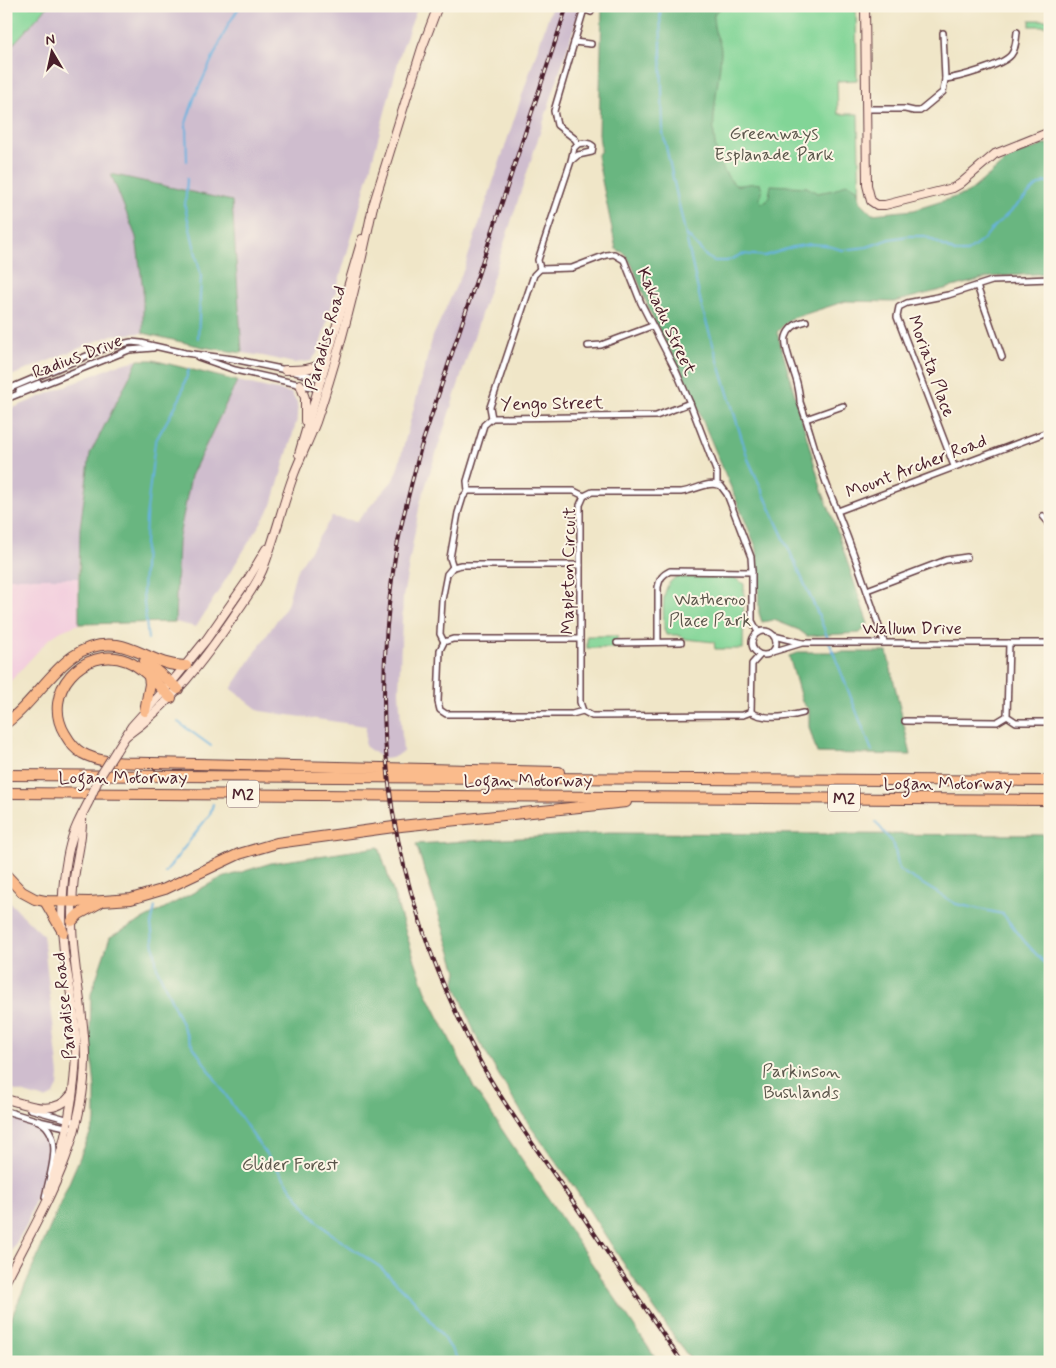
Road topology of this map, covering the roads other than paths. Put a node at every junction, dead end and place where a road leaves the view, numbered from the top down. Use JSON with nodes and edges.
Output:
{"nodes":[{"id":1,"x":438,"y":6,"type":"edge"},
{"id":2,"x":865,"y":6,"type":"edge"},
{"id":3,"x":591,"y":12,"type":"dead end"},
{"id":4,"x":1017,"y":32,"type":"dead end"},
{"id":5,"x":944,"y":33,"type":"dead end"},
{"id":6,"x":574,"y":42,"type":"junction"},
{"id":7,"x":591,"y":44,"type":"dead end"},
{"id":8,"x":945,"y":79,"type":"junction"},
{"id":9,"x":867,"y":109,"type":"junction"},
{"id":10,"x":1050,"y":132,"type":"edge"},
{"id":11,"x":578,"y":144,"type":"junction"},
{"id":12,"x":572,"y":161,"type":"junction"},
{"id":13,"x":373,"y":206,"type":"junction"},
{"id":14,"x":540,"y":270,"type":"junction"},
{"id":15,"x":1050,"y":279,"type":"edge"},
{"id":16,"x":977,"y":286,"type":"junction"},
{"id":17,"x":806,"y":321,"type":"dead end"},
{"id":18,"x":652,"y":326,"type":"junction"},
{"id":19,"x":588,"y":346,"type":"dead end"},
{"id":20,"x":161,"y":348,"type":"junction"},
{"id":21,"x":185,"y":353,"type":"junction"},
{"id":22,"x":1002,"y":357,"type":"dead end"},
{"id":23,"x":326,"y":361,"type":"junction"},
{"id":24,"x":285,"y":370,"type":"junction"},
{"id":25,"x":325,"y":379,"type":"junction"},
{"id":26,"x":300,"y":384,"type":"junction"},
{"id":27,"x":322,"y":389,"type":"junction"},
{"id":28,"x":6,"y":390,"type":"edge"},
{"id":29,"x":6,"y":398,"type":"edge"},
{"id":30,"x":690,"y":403,"type":"junction"},
{"id":31,"x":843,"y":406,"type":"dead end"},
{"id":32,"x":492,"y":418,"type":"junction"},
{"id":33,"x":806,"y":419,"type":"junction"},
{"id":34,"x":305,"y":431,"type":"junction"},
{"id":35,"x":1050,"y":431,"type":"edge"},
{"id":36,"x":954,"y":466,"type":"junction"},
{"id":37,"x":294,"y":475,"type":"junction"},
{"id":38,"x":717,"y":484,"type":"junction"},
{"id":39,"x":468,"y":491,"type":"junction"},
{"id":40,"x":584,"y":496,"type":"junction"},
{"id":41,"x":838,"y":511,"type":"junction"},
{"id":42,"x":1043,"y":516,"type":"dead end"},
{"id":43,"x":1050,"y":523,"type":"edge"},
{"id":44,"x":278,"y":525,"type":"junction"},
{"id":45,"x":1050,"y":534,"type":"edge"},
{"id":46,"x":968,"y":557,"type":"dead end"},
{"id":47,"x":580,"y":565,"type":"junction"},
{"id":48,"x":453,"y":567,"type":"junction"},
{"id":49,"x":752,"y":572,"type":"junction"},
{"id":50,"x":867,"y":590,"type":"junction"},
{"id":51,"x":758,"y":632,"type":"junction"},
{"id":52,"x":774,"y":636,"type":"junction"},
{"id":53,"x":580,"y":639,"type":"junction"},
{"id":54,"x":444,"y":642,"type":"junction"},
{"id":55,"x":658,"y":642,"type":"junction"},
{"id":56,"x":681,"y":642,"type":"dead end"},
{"id":57,"x":884,"y":642,"type":"junction"},
{"id":58,"x":617,"y":643,"type":"dead end"},
{"id":59,"x":802,"y":643,"type":"junction"},
{"id":60,"x":1009,"y":643,"type":"junction"},
{"id":61,"x":1050,"y":643,"type":"edge"},
{"id":62,"x":772,"y":652,"type":"junction"},
{"id":63,"x":760,"y":655,"type":"junction"},
{"id":64,"x":147,"y":657,"type":"junction"},
{"id":65,"x":186,"y":666,"type":"junction"},
{"id":66,"x":149,"y":677,"type":"junction"},
{"id":67,"x":175,"y":686,"type":"junction"},
{"id":68,"x":167,"y":694,"type":"junction"},
{"id":69,"x":145,"y":710,"type":"junction"},
{"id":70,"x":583,"y":711,"type":"junction"},
{"id":71,"x":751,"y":712,"type":"junction"},
{"id":72,"x":803,"y":713,"type":"dead end"},
{"id":73,"x":1007,"y":716,"type":"junction"},
{"id":74,"x":905,"y":721,"type":"dead end"},
{"id":75,"x":1050,"y":722,"type":"edge"},
{"id":76,"x":6,"y":723,"type":"edge"},
{"id":77,"x":126,"y":736,"type":"junction"},
{"id":78,"x":6,"y":775,"type":"edge"},
{"id":79,"x":616,"y":779,"type":"junction"},
{"id":80,"x":1050,"y":781,"type":"edge"},
{"id":81,"x":6,"y":793,"type":"edge"},
{"id":82,"x":639,"y":797,"type":"junction"},
{"id":83,"x":1050,"y":800,"type":"edge"},
{"id":84,"x":6,"y":876,"type":"edge"},
{"id":85,"x":44,"y":901,"type":"junction"},
{"id":86,"x":67,"y":902,"type":"junction"},
{"id":87,"x":102,"y":902,"type":"junction"},
{"id":88,"x":72,"y":920,"type":"junction"},
{"id":89,"x":63,"y":932,"type":"junction"},
{"id":90,"x":72,"y":1094,"type":"junction"},
{"id":91,"x":6,"y":1099,"type":"edge"},
{"id":92,"x":6,"y":1111,"type":"edge"},
{"id":93,"x":39,"y":1121,"type":"junction"},
{"id":94,"x":67,"y":1123,"type":"junction"},
{"id":95,"x":76,"y":1125,"type":"junction"},
{"id":96,"x":46,"y":1197,"type":"junction"},
{"id":97,"x":26,"y":1243,"type":"junction"},
{"id":98,"x":6,"y":1281,"type":"edge"}],
"edges":[{"from":1,"to":13,"type":"street","name":"Paradise Road"},
{"from":2,"to":9,"type":"street"},
{"from":3,"to":6,"type":"street"},
{"from":4,"to":8,"type":"street"},
{"from":5,"to":8,"type":"street"},
{"from":6,"to":7,"type":"street"},
{"from":6,"to":11,"type":"street"},
{"from":8,"to":9,"type":"street"},
{"from":9,"to":10,"type":"street"},
{"from":11,"to":12,"type":"street"},
{"from":11,"to":12,"type":"street"},
{"from":12,"to":14,"type":"street"},
{"from":13,"to":23,"type":"street","name":"Paradise Road"},
{"from":13,"to":25,"type":"street","name":"Paradise Road"},
{"from":14,"to":18,"type":"street","name":"Kakadu Street"},
{"from":14,"to":32,"type":"street"},
{"from":15,"to":16,"type":"street","name":"Moriata Place"},
{"from":16,"to":22,"type":"street"},
{"from":16,"to":36,"type":"street","name":"Moriata Place"},
{"from":17,"to":33,"type":"street"},
{"from":18,"to":19,"type":"street"},
{"from":18,"to":30,"type":"street","name":"Kakadu Street"},
{"from":20,"to":21,"type":"street","name":"Radius Drive"},
{"from":20,"to":28,"type":"street","name":"Radius Drive"},
{"from":20,"to":29,"type":"street","name":"Radius Drive"},
{"from":21,"to":24,"type":"street","name":"Radius Drive"},
{"from":21,"to":26,"type":"street","name":"Radius Drive"},
{"from":23,"to":24,"type":"street"},
{"from":23,"to":25,"type":"street","name":"Paradise Road"},
{"from":24,"to":25,"type":"street","name":"Radius Drive"},
{"from":25,"to":27,"type":"street","name":"Paradise Road"},
{"from":26,"to":27,"type":"street","name":"Radius Drive"},
{"from":26,"to":34,"type":"street"},
{"from":27,"to":34,"type":"street","name":"Paradise Road"},
{"from":27,"to":37,"type":"street","name":"Paradise Road"},
{"from":30,"to":32,"type":"street","name":"Yengo Street"},
{"from":30,"to":38,"type":"street","name":"Kakadu Street"},
{"from":31,"to":33,"type":"street"},
{"from":32,"to":39,"type":"street","name":"Yengo Street"},
{"from":33,"to":41,"type":"street"},
{"from":34,"to":37,"type":"street","name":"Paradise Road"},
{"from":35,"to":36,"type":"street","name":"Mount Archer Road"},
{"from":36,"to":41,"type":"street","name":"Mount Archer Road"},
{"from":37,"to":44,"type":"street","name":"Paradise Road"},
{"from":38,"to":40,"type":"street","name":"Mapleton Circuit"},
{"from":38,"to":49,"type":"street"},
{"from":39,"to":40,"type":"street"},
{"from":39,"to":48,"type":"street","name":"Yengo Street"},
{"from":40,"to":47,"type":"street","name":"Mapleton Circuit"},
{"from":41,"to":50,"type":"street","name":"Mount Archer Road"},
{"from":42,"to":43,"type":"street"},
{"from":43,"to":45,"type":"street"},
{"from":44,"to":65,"type":"street","name":"Paradise Road"},
{"from":44,"to":67,"type":"street","name":"Paradise Road"},
{"from":46,"to":50,"type":"street"},
{"from":47,"to":48,"type":"street"},
{"from":47,"to":53,"type":"street","name":"Mapleton Circuit"},
{"from":48,"to":54,"type":"street"},
{"from":49,"to":51,"type":"street"},
{"from":49,"to":55,"type":"street"},
{"from":50,"to":57,"type":"street","name":"Mount Archer Road"},
{"from":51,"to":52,"type":"street"},
{"from":51,"to":63,"type":"street"},
{"from":52,"to":59,"type":"street","name":"Wallum Drive"},
{"from":52,"to":62,"type":"street"},
{"from":53,"to":54,"type":"street"},
{"from":53,"to":70,"type":"street","name":"Mapleton Circuit"},
{"from":54,"to":70,"type":"street"},
{"from":55,"to":56,"type":"street"},
{"from":55,"to":58,"type":"street"},
{"from":57,"to":59,"type":"street","name":"Wallum Drive"},
{"from":57,"to":60,"type":"street","name":"Wallum Drive"},
{"from":59,"to":62,"type":"street"},
{"from":60,"to":61,"type":"street","name":"Wallum Drive"},
{"from":60,"to":73,"type":"street"},
{"from":62,"to":63,"type":"street"},
{"from":63,"to":71,"type":"street"},
{"from":64,"to":65,"type":"highway"},
{"from":64,"to":67,"type":"highway"},
{"from":64,"to":76,"type":"highway"},
{"from":65,"to":67,"type":"street","name":"Paradise Road"},
{"from":66,"to":68,"type":"highway"},
{"from":66,"to":69,"type":"highway"},
{"from":66,"to":79,"type":"highway"},
{"from":67,"to":68,"type":"street","name":"Paradise Road"},
{"from":68,"to":69,"type":"street","name":"Paradise Road"},
{"from":68,"to":77,"type":"street","name":"Paradise Road"},
{"from":69,"to":77,"type":"street","name":"Paradise Road"},
{"from":70,"to":71,"type":"street"},
{"from":71,"to":72,"type":"street"},
{"from":73,"to":74,"type":"street"},
{"from":73,"to":75,"type":"street"},
{"from":77,"to":86,"type":"street","name":"Paradise Road","bridge":true},
{"from":78,"to":79,"type":"highway","name":"Logan Motorway","number":"M2"},
{"from":79,"to":80,"type":"highway","name":"Logan Motorway","number":"M2"},
{"from":81,"to":82,"type":"highway","name":"Logan Motorway","number":"M2"},
{"from":82,"to":83,"type":"highway","name":"Logan Motorway","number":"M2"},
{"from":82,"to":87,"type":"highway"},
{"from":84,"to":85,"type":"highway"},
{"from":85,"to":86,"type":"highway"},
{"from":85,"to":89,"type":"highway"},
{"from":86,"to":87,"type":"highway"},
{"from":86,"to":88,"type":"street","name":"Paradise Road"},
{"from":86,"to":89,"type":"street","name":"Paradise Road"},
{"from":87,"to":88,"type":"highway"},
{"from":88,"to":95,"type":"street","name":"Paradise Road"},
{"from":89,"to":90,"type":"street","name":"Paradise Road"},
{"from":90,"to":91,"type":"street"},
{"from":90,"to":94,"type":"street","name":"Paradise Road"},
{"from":91,"to":94,"type":"street"},
{"from":92,"to":93,"type":"street"},
{"from":93,"to":94,"type":"street"},
{"from":93,"to":96,"type":"street"},
{"from":94,"to":95,"type":"street"},
{"from":94,"to":96,"type":"street","name":"Paradise Road"},
{"from":95,"to":97,"type":"street","name":"Paradise Road"},
{"from":96,"to":97,"type":"street","name":"Paradise Road"},
{"from":97,"to":98,"type":"street","name":"Paradise Road"}]}
